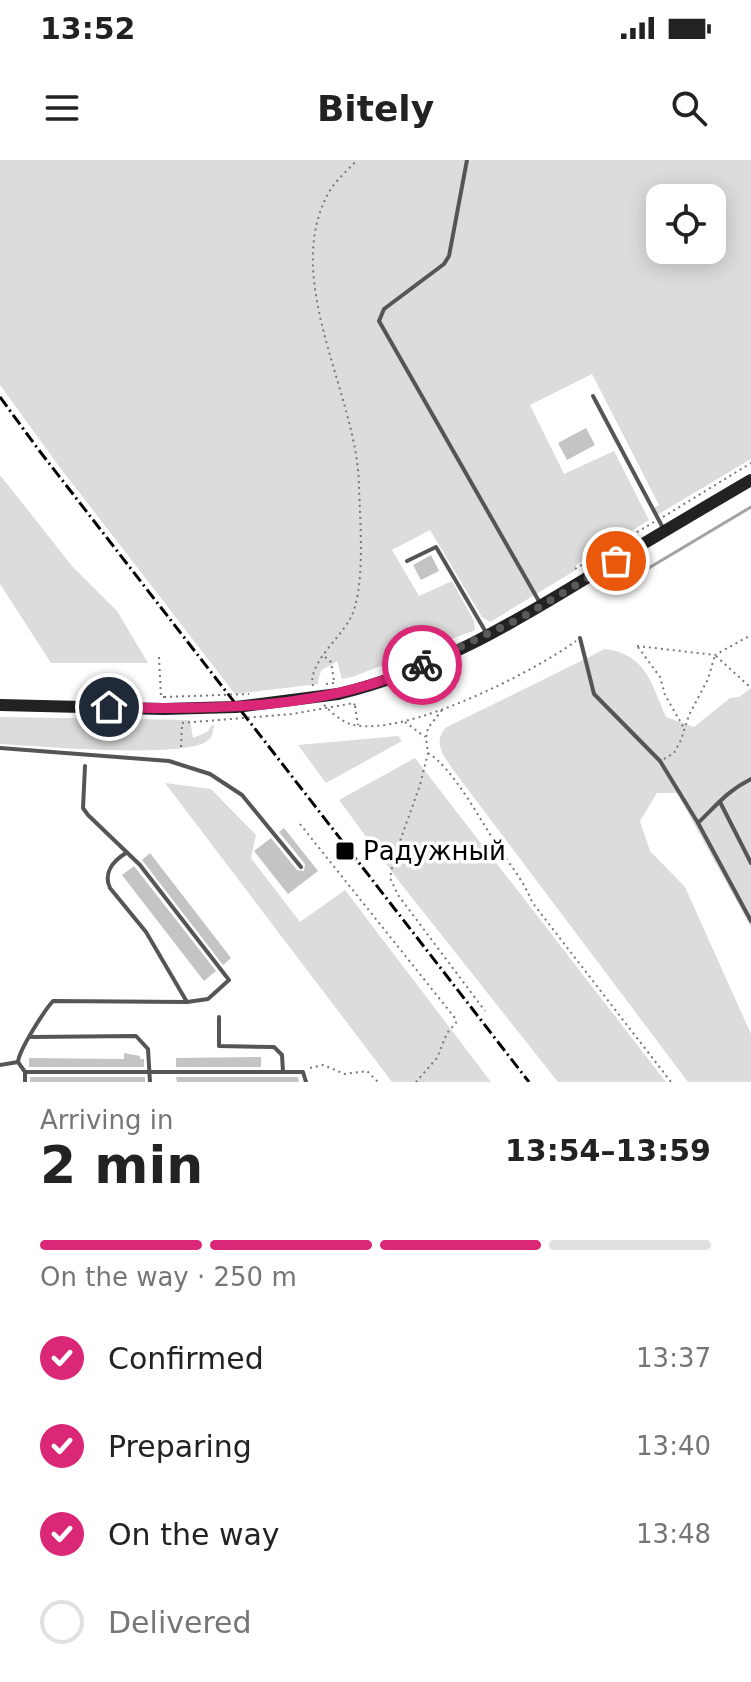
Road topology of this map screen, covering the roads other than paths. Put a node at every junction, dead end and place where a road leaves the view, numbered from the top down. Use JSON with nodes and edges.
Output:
{"nodes":[{"id":1,"x":467,"y":160,"type":"edge"},
{"id":2,"x":593,"y":396,"type":"dead end"},
{"id":3,"x":751,"y":480,"type":"edge"},
{"id":4,"x":665,"y":531,"type":"junction"},
{"id":5,"x":407,"y":561,"type":"dead end"},
{"id":6,"x":542,"y":606,"type":"junction"},
{"id":7,"x":487,"y":635,"type":"junction"},
{"id":8,"x":580,"y":638,"type":"road end"},
{"id":9,"x":0,"y":705,"type":"edge"},
{"id":10,"x":0,"y":748,"type":"edge"},
{"id":11,"x":85,"y":766,"type":"dead end"},
{"id":12,"x":751,"y":779,"type":"edge"},
{"id":13,"x":720,"y":802,"type":"junction"},
{"id":14,"x":698,"y":823,"type":"junction"},
{"id":15,"x":127,"y":852,"type":"junction"},
{"id":16,"x":751,"y":863,"type":"edge"},
{"id":17,"x":301,"y":867,"type":"dead end"},
{"id":18,"x":751,"y":921,"type":"edge"},
{"id":19,"x":187,"y":1002,"type":"junction"},
{"id":20,"x":219,"y":1017,"type":"dead end"},
{"id":21,"x":31,"y":1037,"type":"junction"},
{"id":22,"x":18,"y":1062,"type":"junction"},
{"id":23,"x":0,"y":1065,"type":"edge"},
{"id":24,"x":25,"y":1072,"type":"junction"},
{"id":25,"x":151,"y":1072,"type":"junction"},
{"id":26,"x":283,"y":1072,"type":"junction"},
{"id":27,"x":25,"y":1082,"type":"edge"},
{"id":28,"x":150,"y":1082,"type":"edge"},
{"id":29,"x":306,"y":1082,"type":"edge"}],
"edges":[{"from":1,"to":6,"type":"lane"},
{"from":2,"to":4,"type":"lane"},
{"from":3,"to":4,"type":"main road"},
{"from":4,"to":6,"type":"main road"},
{"from":5,"to":7,"type":"lane"},
{"from":6,"to":7,"type":"main road"},
{"from":7,"to":9,"type":"main road","bridge":true},
{"from":8,"to":14,"type":"lane"},
{"from":10,"to":17,"type":"lane"},
{"from":11,"to":15,"type":"lane"},
{"from":12,"to":13,"type":"lane"},
{"from":13,"to":14,"type":"lane"},
{"from":13,"to":16,"type":"lane"},
{"from":14,"to":18,"type":"lane"},
{"from":15,"to":19,"type":"lane"},
{"from":15,"to":19,"type":"lane"},
{"from":19,"to":21,"type":"lane"},
{"from":20,"to":26,"type":"lane"},
{"from":21,"to":22,"type":"lane"},
{"from":21,"to":25,"type":"lane"},
{"from":22,"to":23,"type":"lane"},
{"from":22,"to":24,"type":"lane"},
{"from":24,"to":25,"type":"lane"},
{"from":24,"to":27,"type":"lane"},
{"from":25,"to":26,"type":"lane"},
{"from":25,"to":28,"type":"lane"},
{"from":26,"to":29,"type":"lane"}]}
